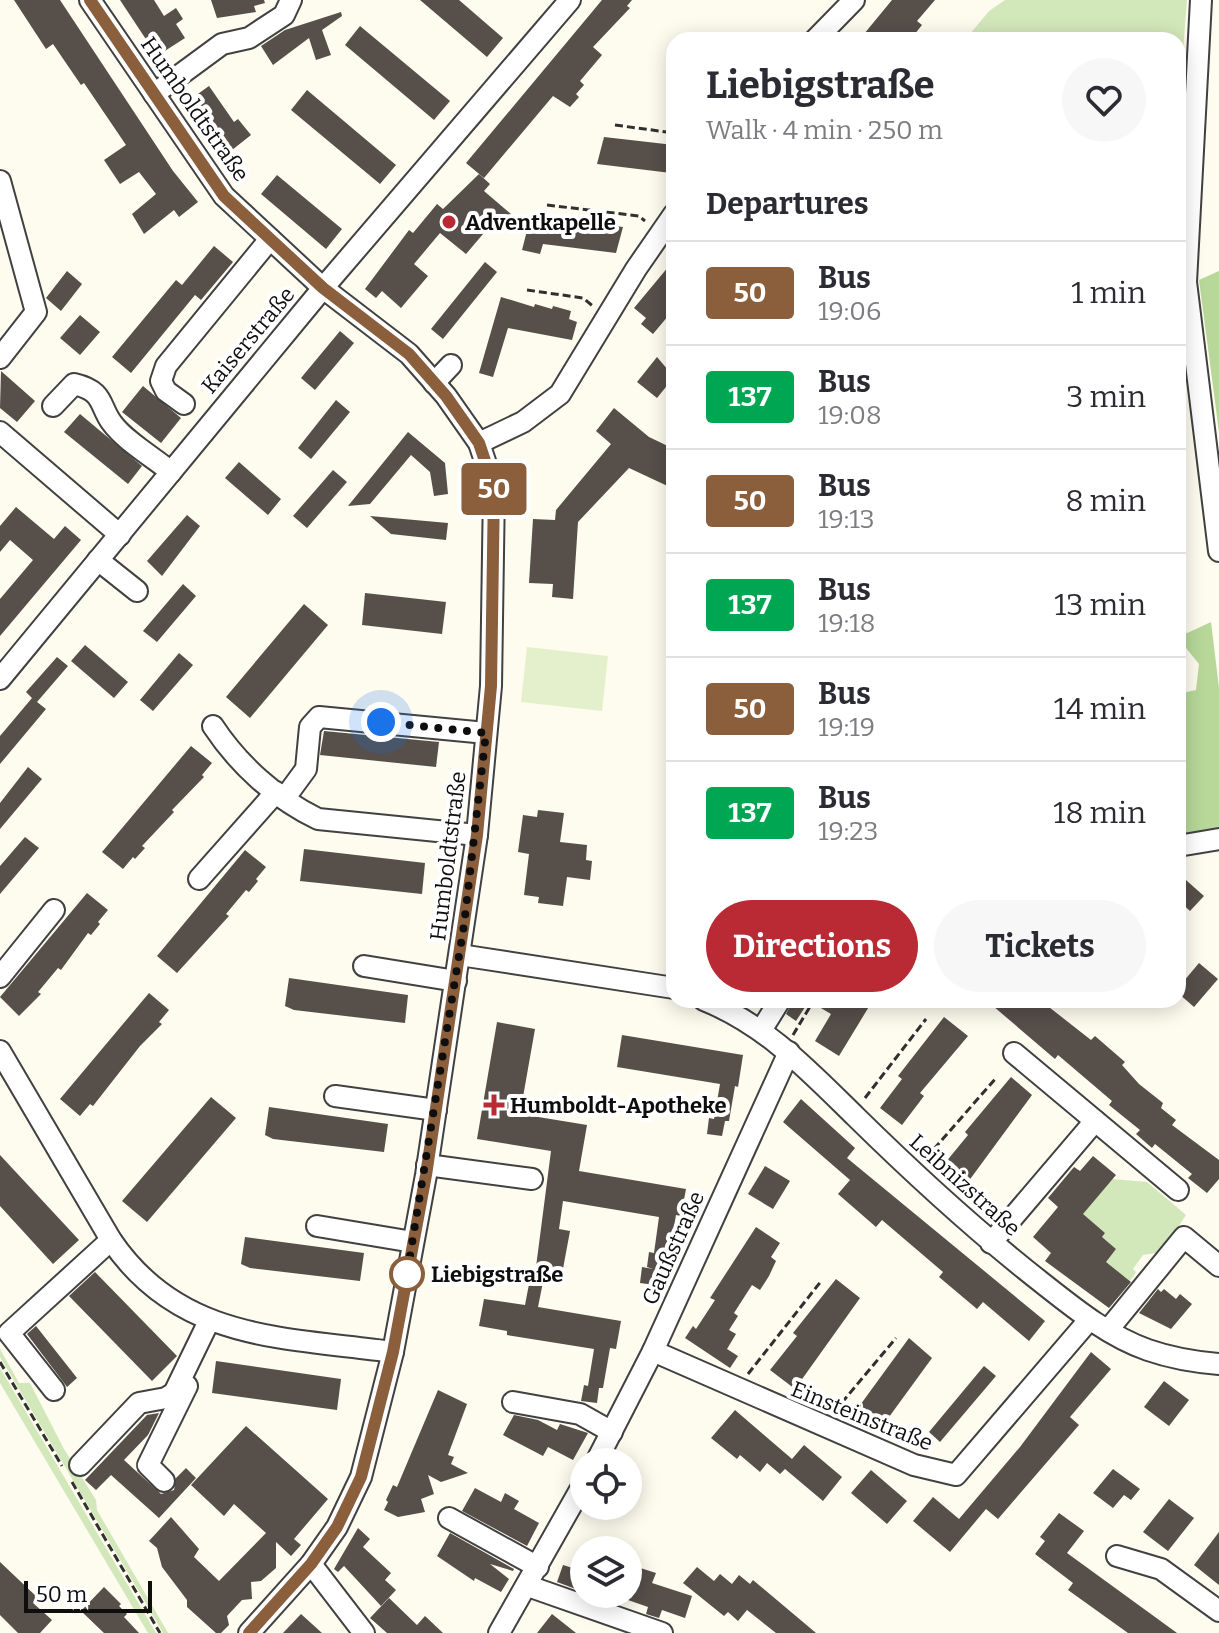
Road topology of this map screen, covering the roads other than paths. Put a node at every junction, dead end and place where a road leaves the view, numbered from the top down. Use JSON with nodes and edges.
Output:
{"nodes":[{"id":1,"x":90,"y":0,"type":"edge"},
{"id":2,"x":291,"y":0,"type":"edge"},
{"id":3,"x":570,"y":0,"type":"edge"},
{"id":4,"x":854,"y":0,"type":"edge"},
{"id":5,"x":1201,"y":0,"type":"edge"},
{"id":6,"x":823,"y":32,"type":"edge"},
{"id":7,"x":154,"y":94,"type":"junction"},
{"id":8,"x":0,"y":181,"type":"edge"},
{"id":9,"x":666,"y":225,"type":"edge"},
{"id":10,"x":270,"y":239,"type":"junction"},
{"id":11,"x":323,"y":288,"type":"junction"},
{"id":12,"x":0,"y":358,"type":"edge"},
{"id":13,"x":451,"y":365,"type":"dead end"},
{"id":14,"x":434,"y":383,"type":"junction"},
{"id":15,"x":184,"y":404,"type":"dead end"},
{"id":16,"x":53,"y":406,"type":"dead end"},
{"id":17,"x":0,"y":432,"type":"edge"},
{"id":18,"x":479,"y":443,"type":"junction"},
{"id":19,"x":171,"y":472,"type":"junction"},
{"id":20,"x":120,"y":535,"type":"junction"},
{"id":21,"x":1219,"y":551,"type":"edge"},
{"id":22,"x":98,"y":560,"type":"junction"},
{"id":23,"x":137,"y":591,"type":"dead end"},
{"id":24,"x":0,"y":679,"type":"edge"},
{"id":25,"x":213,"y":726,"type":"dead end"},
{"id":26,"x":486,"y":733,"type":"junction"},
{"id":27,"x":280,"y":795,"type":"junction"},
{"id":28,"x":477,"y":835,"type":"junction"},
{"id":29,"x":1219,"y":839,"type":"edge"},
{"id":30,"x":1186,"y":845,"type":"edge"},
{"id":31,"x":199,"y":879,"type":"dead end"},
{"id":32,"x":54,"y":910,"type":"dead end"},
{"id":33,"x":460,"y":955,"type":"junction"},
{"id":34,"x":364,"y":966,"type":"dead end"},
{"id":35,"x":0,"y":977,"type":"edge"},
{"id":36,"x":456,"y":981,"type":"junction"},
{"id":37,"x":666,"y":985,"type":"edge"},
{"id":38,"x":724,"y":1008,"type":"edge"},
{"id":39,"x":775,"y":1008,"type":"edge"},
{"id":40,"x":762,"y":1029,"type":"junction"},
{"id":41,"x":787,"y":1050,"type":"junction"},
{"id":42,"x":0,"y":1051,"type":"edge"},
{"id":43,"x":1014,"y":1053,"type":"dead end"},
{"id":44,"x":335,"y":1096,"type":"dead end"},
{"id":45,"x":436,"y":1110,"type":"junction"},
{"id":46,"x":1095,"y":1121,"type":"junction"},
{"id":47,"x":427,"y":1165,"type":"junction"},
{"id":48,"x":532,"y":1179,"type":"dead end"},
{"id":49,"x":1178,"y":1190,"type":"dead end"},
{"id":50,"x":317,"y":1226,"type":"dead end"},
{"id":51,"x":111,"y":1240,"type":"junction"},
{"id":52,"x":413,"y":1242,"type":"junction"},
{"id":53,"x":991,"y":1243,"type":"junction"},
{"id":54,"x":1219,"y":1266,"type":"edge"},
{"id":55,"x":1089,"y":1320,"type":"junction"},
{"id":56,"x":213,"y":1323,"type":"junction"},
{"id":57,"x":1108,"y":1330,"type":"junction"},
{"id":58,"x":653,"y":1351,"type":"junction"},
{"id":59,"x":393,"y":1352,"type":"junction"},
{"id":60,"x":1219,"y":1364,"type":"edge"},
{"id":61,"x":54,"y":1390,"type":"dead end"},
{"id":62,"x":513,"y":1402,"type":"dead end"},
{"id":63,"x":612,"y":1432,"type":"junction"},
{"id":64,"x":603,"y":1448,"type":"edge"},
{"id":65,"x":80,"y":1465,"type":"dead end"},
{"id":66,"x":164,"y":1481,"type":"dead end"},
{"id":67,"x":570,"y":1509,"type":"edge"},
{"id":68,"x":449,"y":1518,"type":"dead end"},
{"id":69,"x":1117,"y":1556,"type":"dead end"},
{"id":70,"x":311,"y":1564,"type":"junction"},
{"id":71,"x":538,"y":1567,"type":"junction"},
{"id":72,"x":528,"y":1586,"type":"junction"},
{"id":73,"x":1219,"y":1611,"type":"edge"},
{"id":74,"x":249,"y":1633,"type":"edge"},
{"id":75,"x":364,"y":1633,"type":"edge"},
{"id":76,"x":499,"y":1633,"type":"edge"},
{"id":77,"x":662,"y":1633,"type":"edge"}],
"edges":[{"from":1,"to":7,"type":"street","name":"Humboldtstraße"},
{"from":2,"to":7,"type":"street"},
{"from":3,"to":11,"type":"street","name":"Kaiserstraße"},
{"from":4,"to":6,"type":"street"},
{"from":5,"to":21,"type":"street"},
{"from":7,"to":10,"type":"street","name":"Humboldtstraße"},
{"from":8,"to":12,"type":"street"},
{"from":9,"to":18,"type":"street"},
{"from":10,"to":11,"type":"street","name":"Humboldtstraße"},
{"from":10,"to":15,"type":"street"},
{"from":11,"to":14,"type":"street","name":"Humboldtstraße"},
{"from":11,"to":19,"type":"street","name":"Kaiserstraße"},
{"from":13,"to":14,"type":"street"},
{"from":14,"to":18,"type":"street","name":"Humboldtstraße"},
{"from":16,"to":19,"type":"street"},
{"from":17,"to":20,"type":"street"},
{"from":18,"to":26,"type":"street","name":"Humboldtstraße"},
{"from":19,"to":20,"type":"street","name":"Kaiserstraße"},
{"from":20,"to":22,"type":"street","name":"Kaiserstraße"},
{"from":22,"to":23,"type":"street"},
{"from":22,"to":24,"type":"street","name":"Kaiserstraße"},
{"from":25,"to":27,"type":"street"},
{"from":26,"to":27,"type":"street"},
{"from":26,"to":28,"type":"street","name":"Humboldtstraße"},
{"from":27,"to":28,"type":"street"},
{"from":27,"to":31,"type":"street"},
{"from":28,"to":33,"type":"street","name":"Humboldtstraße"},
{"from":29,"to":30,"type":"street"},
{"from":32,"to":35,"type":"street"},
{"from":33,"to":36,"type":"street","name":"Humboldtstraße"},
{"from":33,"to":37,"type":"street"},
{"from":34,"to":36,"type":"street"},
{"from":36,"to":45,"type":"street","name":"Humboldtstraße"},
{"from":38,"to":40,"type":"street","name":"Leibnizstraße"},
{"from":39,"to":40,"type":"street"},
{"from":40,"to":41,"type":"street","name":"Leibnizstraße"},
{"from":41,"to":53,"type":"street","name":"Leibnizstraße"},
{"from":41,"to":58,"type":"street","name":"Gaußstraße"},
{"from":42,"to":51,"type":"street"},
{"from":43,"to":46,"type":"street"},
{"from":44,"to":45,"type":"street"},
{"from":45,"to":47,"type":"street","name":"Humboldtstraße"},
{"from":46,"to":49,"type":"street"},
{"from":46,"to":53,"type":"street"},
{"from":47,"to":48,"type":"street"},
{"from":47,"to":52,"type":"street","name":"Humboldtstraße"},
{"from":50,"to":52,"type":"street"},
{"from":51,"to":56,"type":"street"},
{"from":51,"to":61,"type":"street"},
{"from":52,"to":59,"type":"street","name":"Humboldtstraße"},
{"from":53,"to":55,"type":"street","name":"Leibnizstraße"},
{"from":54,"to":57,"type":"street"},
{"from":55,"to":57,"type":"street","name":"Leibnizstraße"},
{"from":55,"to":58,"type":"street","name":"Einsteinstraße"},
{"from":56,"to":59,"type":"street"},
{"from":56,"to":65,"type":"street"},
{"from":56,"to":66,"type":"street"},
{"from":57,"to":60,"type":"street","name":"Leibnizstraße"},
{"from":58,"to":63,"type":"street","name":"Gaußstraße"},
{"from":59,"to":70,"type":"street","name":"Humboldtstraße"},
{"from":62,"to":63,"type":"street"},
{"from":63,"to":64,"type":"street","name":"Gaußstraße"},
{"from":67,"to":71,"type":"street"},
{"from":68,"to":71,"type":"street"},
{"from":69,"to":73,"type":"street"},
{"from":70,"to":74,"type":"street","name":"Humboldtstraße"},
{"from":70,"to":75,"type":"street"},
{"from":71,"to":72,"type":"street"},
{"from":72,"to":76,"type":"street"},
{"from":72,"to":77,"type":"street"}]}
